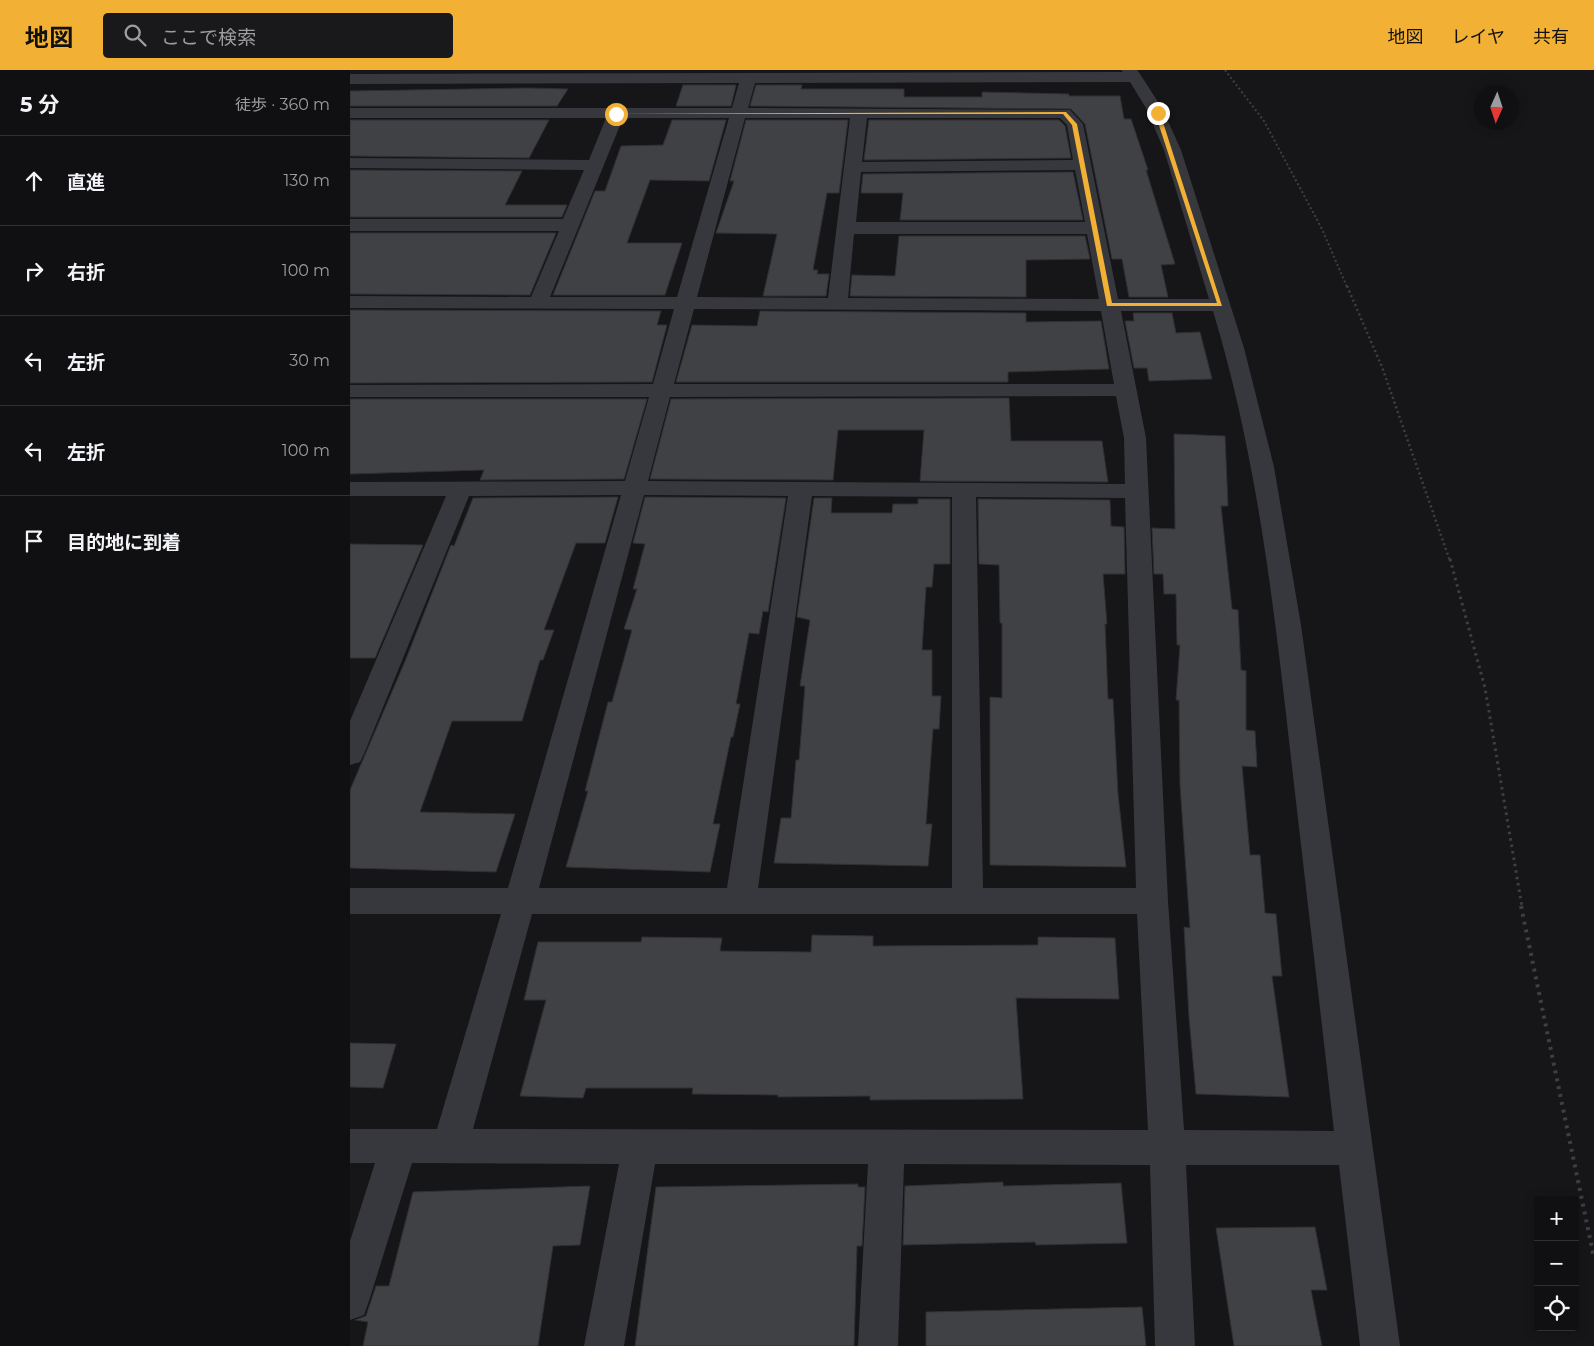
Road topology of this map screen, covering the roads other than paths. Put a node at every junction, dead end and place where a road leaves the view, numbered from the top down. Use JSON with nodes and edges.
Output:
{"nodes":[{"id":1,"x":1132,"y":73,"type":"edge"},
{"id":2,"x":647,"y":74,"type":"edge"},
{"id":3,"x":748,"y":78,"type":"junction"},
{"id":4,"x":350,"y":79,"type":"edge"},
{"id":5,"x":350,"y":113,"type":"edge"},
{"id":6,"x":616,"y":114,"type":"junction"},
{"id":7,"x":738,"y":114,"type":"junction"},
{"id":8,"x":859,"y":114,"type":"junction"},
{"id":9,"x":350,"y":163,"type":"edge"},
{"id":10,"x":595,"y":165,"type":"junction"},
{"id":11,"x":1083,"y":165,"type":"junction"},
{"id":12,"x":852,"y":167,"type":"junction"},
{"id":13,"x":350,"y":225,"type":"edge"},
{"id":14,"x":570,"y":225,"type":"junction"},
{"id":15,"x":845,"y":228,"type":"junction"},
{"id":16,"x":1094,"y":228,"type":"junction"},
{"id":17,"x":350,"y":302,"type":"edge"},
{"id":18,"x":538,"y":303,"type":"junction"},
{"id":19,"x":686,"y":303,"type":"junction"},
{"id":20,"x":837,"y":304,"type":"junction"},
{"id":21,"x":1110,"y":305,"type":"junction"},
{"id":22,"x":1220,"y":305,"type":"junction"},
{"id":23,"x":662,"y":389,"type":"junction"},
{"id":24,"x":1126,"y":390,"type":"junction"},
{"id":25,"x":350,"y":391,"type":"edge"},
{"id":26,"x":461,"y":488,"type":"junction"},
{"id":27,"x":635,"y":488,"type":"junction"},
{"id":28,"x":350,"y":489,"type":"edge"},
{"id":29,"x":801,"y":489,"type":"junction"},
{"id":30,"x":964,"y":490,"type":"junction"},
{"id":31,"x":1136,"y":491,"type":"junction"},
{"id":32,"x":350,"y":754,"type":"edge"},
{"id":33,"x":520,"y":901,"type":"junction"},
{"id":34,"x":741,"y":901,"type":"junction"},
{"id":35,"x":968,"y":901,"type":"junction"},
{"id":36,"x":1152,"y":901,"type":"junction"},
{"id":37,"x":350,"y":902,"type":"edge"},
{"id":38,"x":350,"y":1146,"type":"edge"},
{"id":39,"x":399,"y":1146,"type":"junction"},
{"id":40,"x":450,"y":1146,"type":"junction"},
{"id":41,"x":640,"y":1147,"type":"junction"},
{"id":42,"x":887,"y":1147,"type":"junction"},
{"id":43,"x":1167,"y":1148,"type":"junction"},
{"id":44,"x":1354,"y":1148,"type":"junction"},
{"id":45,"x":350,"y":1301,"type":"edge"},
{"id":46,"x":604,"y":1346,"type":"edge"},
{"id":47,"x":878,"y":1346,"type":"edge"},
{"id":48,"x":1176,"y":1346,"type":"edge"},
{"id":49,"x":1380,"y":1346,"type":"edge"}],
"edges":[{"from":1,"to":3,"type":"street"},
{"from":1,"to":22,"type":"street"},
{"from":2,"to":3,"type":"street"},
{"from":2,"to":4,"type":"street"},
{"from":3,"to":7,"type":"street"},
{"from":5,"to":6,"type":"street"},
{"from":6,"to":7,"type":"street"},
{"from":6,"to":10,"type":"street"},
{"from":7,"to":8,"type":"street"},
{"from":7,"to":19,"type":"street"},
{"from":8,"to":11,"type":"street"},
{"from":8,"to":12,"type":"street"},
{"from":9,"to":10,"type":"street"},
{"from":10,"to":14,"type":"street"},
{"from":11,"to":12,"type":"street"},
{"from":11,"to":16,"type":"street"},
{"from":12,"to":15,"type":"street"},
{"from":13,"to":14,"type":"street"},
{"from":14,"to":18,"type":"street"},
{"from":15,"to":16,"type":"street"},
{"from":15,"to":20,"type":"street"},
{"from":16,"to":21,"type":"street"},
{"from":17,"to":18,"type":"street"},
{"from":18,"to":19,"type":"street"},
{"from":19,"to":20,"type":"street"},
{"from":19,"to":23,"type":"street"},
{"from":20,"to":21,"type":"street"},
{"from":21,"to":22,"type":"street"},
{"from":21,"to":24,"type":"street"},
{"from":22,"to":44,"type":"street"},
{"from":23,"to":24,"type":"street"},
{"from":23,"to":25,"type":"street"},
{"from":23,"to":27,"type":"street"},
{"from":24,"to":31,"type":"street"},
{"from":26,"to":27,"type":"street"},
{"from":26,"to":28,"type":"street"},
{"from":26,"to":32,"type":"street"},
{"from":27,"to":29,"type":"street"},
{"from":27,"to":33,"type":"street"},
{"from":29,"to":30,"type":"street"},
{"from":29,"to":34,"type":"street"},
{"from":30,"to":31,"type":"street"},
{"from":30,"to":35,"type":"street"},
{"from":31,"to":36,"type":"street"},
{"from":33,"to":34,"type":"street"},
{"from":33,"to":37,"type":"street"},
{"from":33,"to":40,"type":"street"},
{"from":34,"to":35,"type":"street"},
{"from":35,"to":36,"type":"street"},
{"from":36,"to":43,"type":"street"},
{"from":38,"to":39,"type":"street"},
{"from":39,"to":40,"type":"street"},
{"from":39,"to":45,"type":"street"},
{"from":40,"to":41,"type":"street"},
{"from":41,"to":42,"type":"street"},
{"from":41,"to":46,"type":"street"},
{"from":42,"to":43,"type":"street"},
{"from":42,"to":47,"type":"street"},
{"from":43,"to":44,"type":"street"},
{"from":43,"to":48,"type":"street"},
{"from":44,"to":49,"type":"street"}]}
